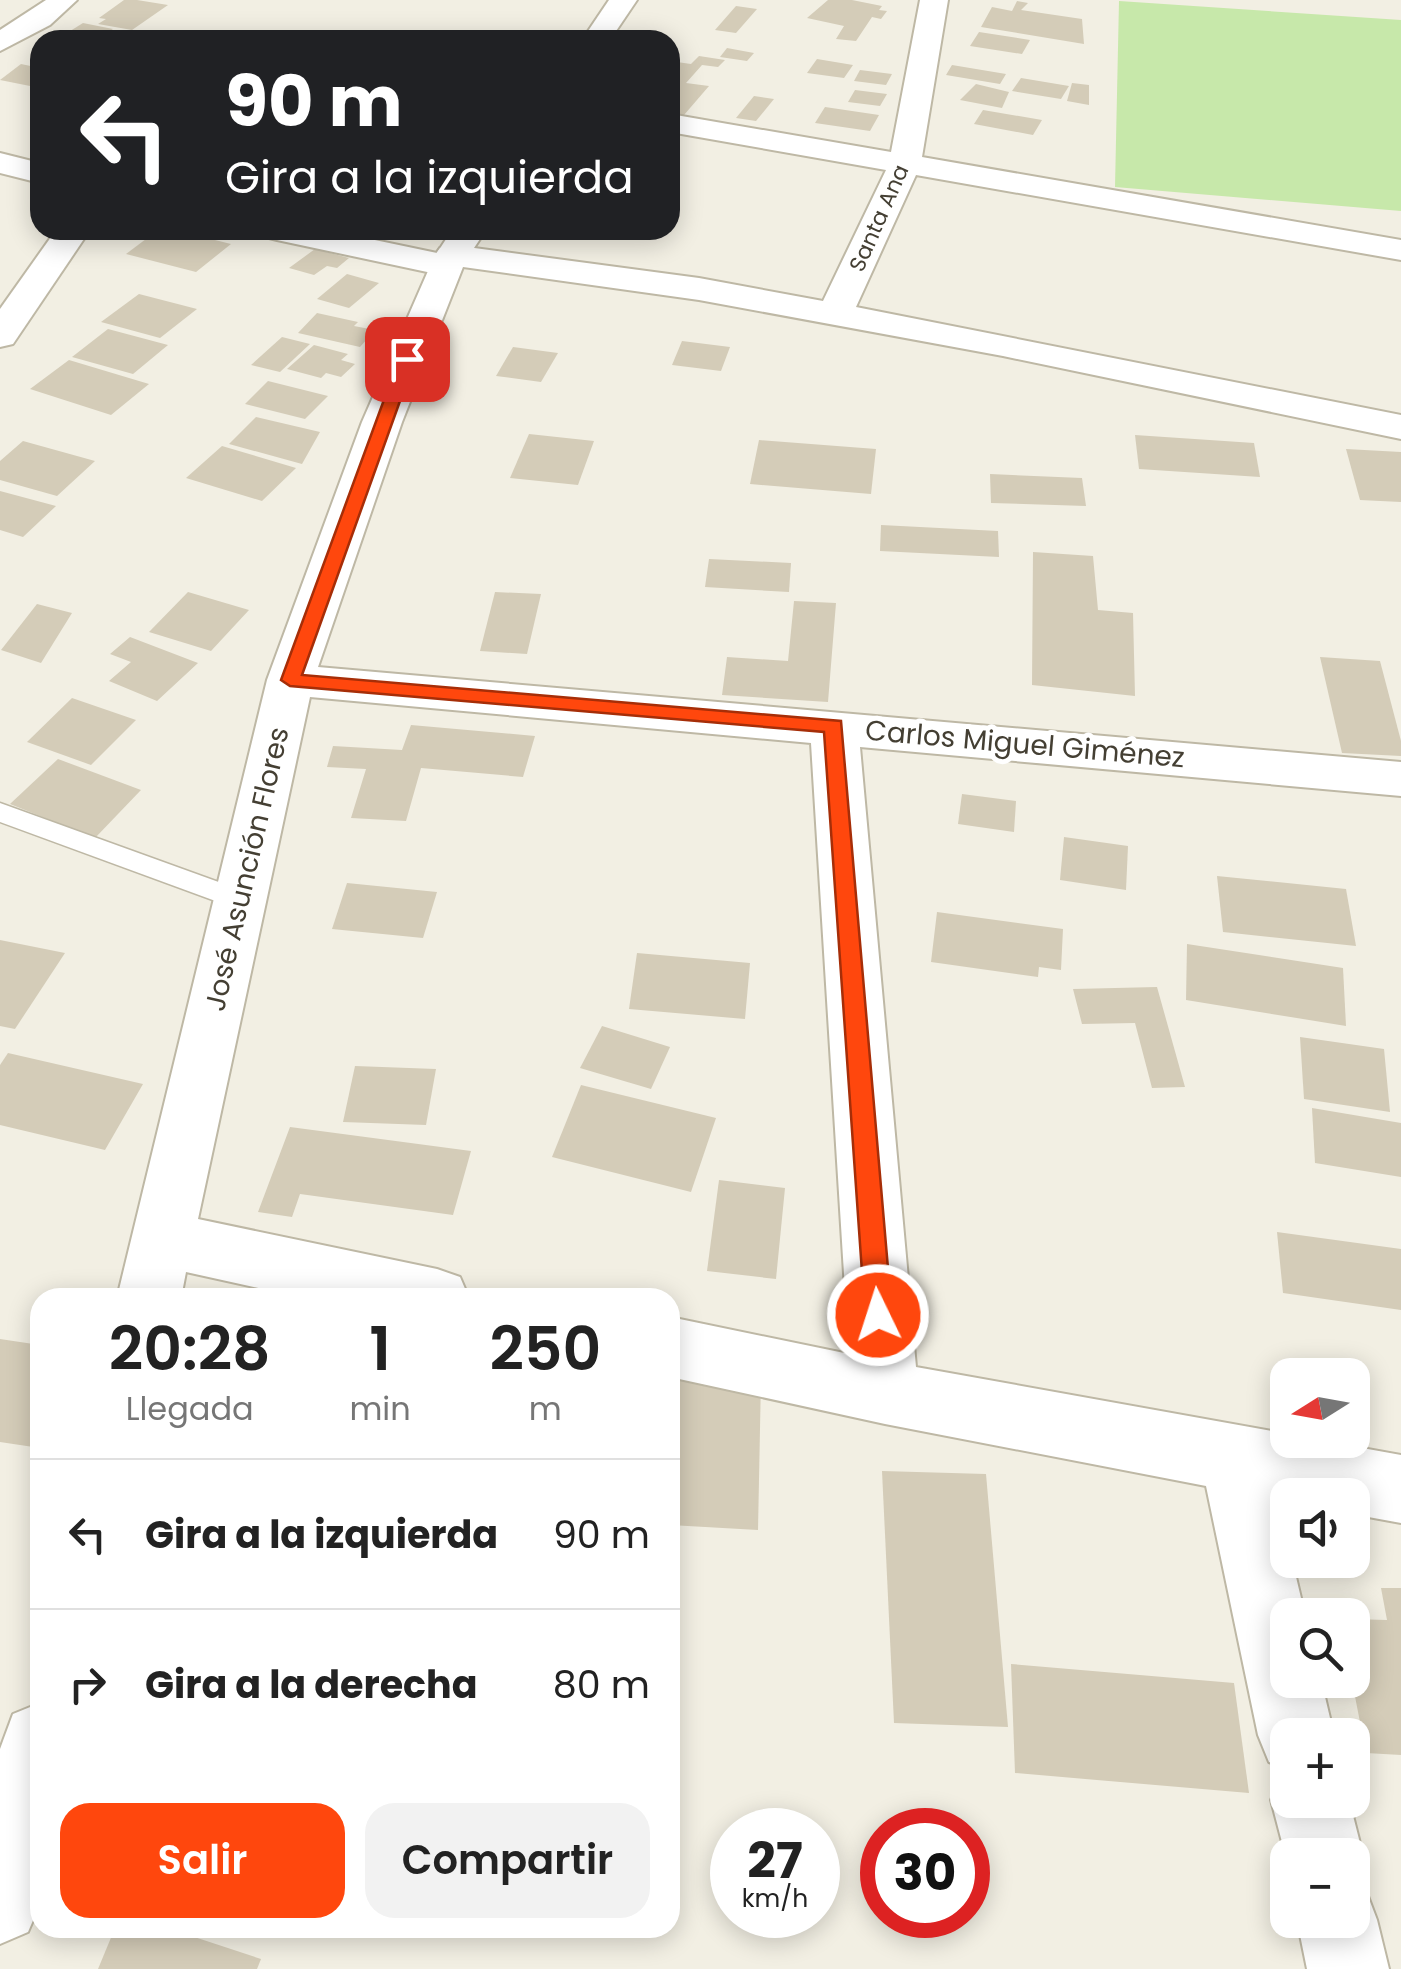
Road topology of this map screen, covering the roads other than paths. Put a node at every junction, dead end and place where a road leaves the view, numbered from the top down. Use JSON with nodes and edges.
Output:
{"nodes":[{"id":1,"x":63,"y":0,"type":"edge"},
{"id":2,"x":622,"y":0,"type":"edge"},
{"id":3,"x":934,"y":0,"type":"edge"},
{"id":4,"x":602,"y":30,"type":"edge"},
{"id":5,"x":0,"y":42,"type":"edge"},
{"id":6,"x":680,"y":125,"type":"edge"},
{"id":7,"x":0,"y":162,"type":"edge"},
{"id":8,"x":904,"y":166,"type":"junction"},
{"id":9,"x":30,"y":170,"type":"edge"},
{"id":10,"x":66,"y":240,"type":"edge"},
{"id":11,"x":366,"y":240,"type":"edge"},
{"id":12,"x":456,"y":250,"type":"edge"},
{"id":13,"x":1401,"y":250,"type":"edge"},
{"id":14,"x":835,"y":314,"type":"junction"},
{"id":15,"x":0,"y":336,"type":"edge"},
{"id":16,"x":1401,"y":426,"type":"edge"},
{"id":17,"x":290,"y":680,"type":"junction"},
{"id":18,"x":834,"y":726,"type":"junction"},
{"id":19,"x":1401,"y":779,"type":"edge"},
{"id":20,"x":0,"y":812,"type":"edge"},
{"id":21,"x":240,"y":900,"type":"junction"},
{"id":22,"x":163,"y":1239,"type":"junction"},
{"id":23,"x":151,"y":1288,"type":"edge"},
{"id":24,"x":391,"y":1288,"type":"edge"},
{"id":25,"x":680,"y":1349,"type":"edge"},
{"id":26,"x":884,"y":1393,"type":"junction"},
{"id":27,"x":1234,"y":1458,"type":"junction"},
{"id":28,"x":1401,"y":1489,"type":"edge"},
{"id":29,"x":1292,"y":1718,"type":"edge"},
{"id":30,"x":30,"y":1782,"type":"edge"},
{"id":31,"x":0,"y":1904,"type":"edge"},
{"id":32,"x":1341,"y":1938,"type":"edge"},
{"id":33,"x":1348,"y":1969,"type":"edge"}],
"edges":[{"from":1,"to":5,"type":"street"},
{"from":2,"to":4,"type":"street"},
{"from":3,"to":8,"type":"street","name":"Santa Ana"},
{"from":6,"to":8,"type":"street"},
{"from":7,"to":9,"type":"street"},
{"from":8,"to":13,"type":"street"},
{"from":8,"to":14,"type":"street","name":"Santa Ana"},
{"from":10,"to":15,"type":"street"},
{"from":11,"to":12,"type":"street"},
{"from":12,"to":14,"type":"street"},
{"from":12,"to":17,"type":"street","name":"José Asunción Flores"},
{"from":14,"to":16,"type":"street"},
{"from":17,"to":18,"type":"street","name":"Carlos Miguel Giménez"},
{"from":17,"to":21,"type":"street","name":"José Asunción Flores"},
{"from":18,"to":19,"type":"street","name":"Carlos Miguel Giménez"},
{"from":18,"to":26,"type":"street"},
{"from":20,"to":21,"type":"lane"},
{"from":21,"to":22,"type":"street","name":"José Asunción Flores"},
{"from":22,"to":23,"type":"street","name":"José Asunción Flores"},
{"from":22,"to":24,"type":"street"},
{"from":25,"to":26,"type":"street"},
{"from":26,"to":27,"type":"street"},
{"from":27,"to":28,"type":"street"},
{"from":27,"to":29,"type":"street"},
{"from":30,"to":31,"type":"street"},
{"from":32,"to":33,"type":"street"}]}
